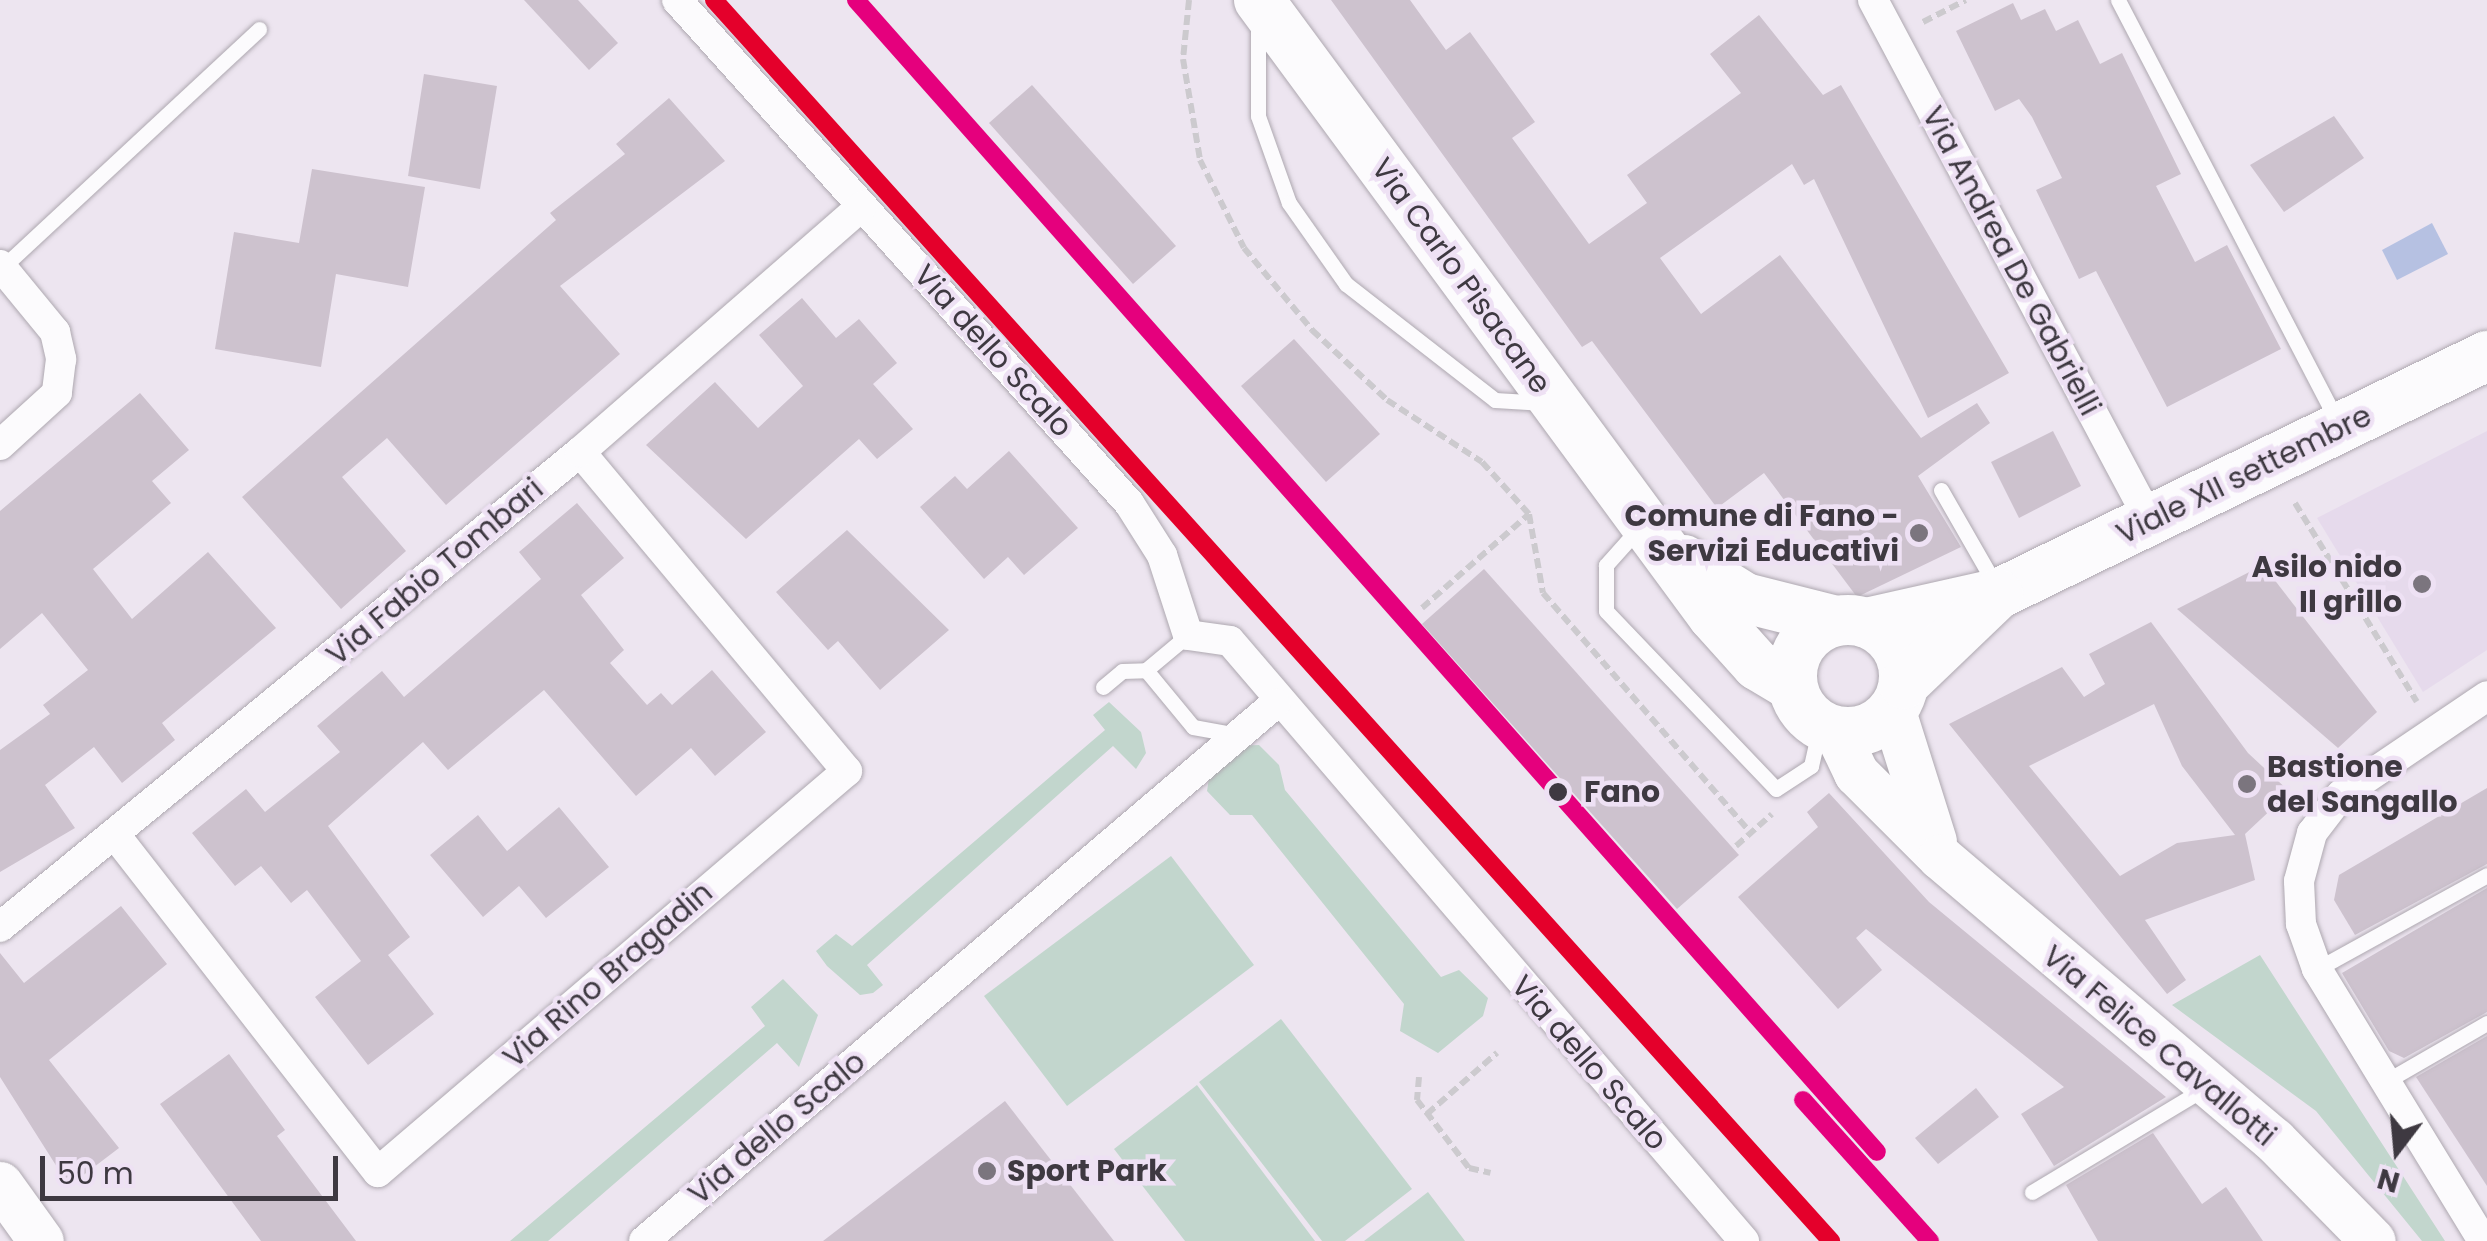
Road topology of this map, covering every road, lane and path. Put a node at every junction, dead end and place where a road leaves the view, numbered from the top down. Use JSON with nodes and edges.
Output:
{"nodes":[{"id":1,"x":677,"y":0,"type":"edge"},
{"id":2,"x":1259,"y":0,"type":"edge"},
{"id":3,"x":1873,"y":0,"type":"edge"},
{"id":4,"x":1966,"y":0,"type":"edge"},
{"id":5,"x":2118,"y":0,"type":"edge"},
{"id":6,"x":259,"y":29,"type":"dead end"},
{"id":7,"x":1894,"y":38,"type":"junction"},
{"id":8,"x":862,"y":206,"type":"junction"},
{"id":9,"x":1,"y":266,"type":"edge"},
{"id":10,"x":2487,"y":356,"type":"edge"},
{"id":11,"x":1554,"y":403,"type":"junction"},
{"id":12,"x":2341,"y":428,"type":"junction"},
{"id":13,"x":0,"y":446,"type":"edge"},
{"id":14,"x":580,"y":452,"type":"junction"},
{"id":15,"x":1941,"y":490,"type":"dead end"},
{"id":16,"x":2295,"y":503,"type":"dead end"},
{"id":17,"x":2150,"y":520,"type":"junction"},
{"id":18,"x":1656,"y":536,"type":"junction"},
{"id":19,"x":2000,"y":593,"type":"junction"},
{"id":20,"x":1422,"y":608,"type":"dead end"},
{"id":21,"x":1851,"y":622,"type":"junction"},
{"id":22,"x":1188,"y":635,"type":"junction"},
{"id":23,"x":1146,"y":670,"type":"junction"},
{"id":24,"x":1103,"y":687,"type":"dead end"},
{"id":25,"x":2487,"y":696,"type":"edge"},
{"id":26,"x":1898,"y":698,"type":"junction"},
{"id":27,"x":1275,"y":704,"type":"junction"},
{"id":28,"x":2418,"y":704,"type":"dead end"},
{"id":29,"x":1816,"y":714,"type":"junction"},
{"id":30,"x":1238,"y":734,"type":"junction"},
{"id":31,"x":1776,"y":790,"type":"junction"},
{"id":32,"x":1751,"y":832,"type":"junction"},
{"id":33,"x":116,"y":836,"type":"junction"},
{"id":34,"x":1736,"y":846,"type":"dead end"},
{"id":35,"x":1940,"y":857,"type":"junction"},
{"id":36,"x":2487,"y":875,"type":"edge"},
{"id":37,"x":0,"y":927,"type":"edge"},
{"id":38,"x":2318,"y":970,"type":"junction"},
{"id":39,"x":2487,"y":1023,"type":"edge"},
{"id":40,"x":1497,"y":1053,"type":"dead end"},
{"id":41,"x":1419,"y":1077,"type":"dead end"},
{"id":42,"x":2383,"y":1083,"type":"junction"},
{"id":43,"x":2208,"y":1085,"type":"junction"},
{"id":44,"x":1427,"y":1114,"type":"junction"},
{"id":45,"x":1490,"y":1173,"type":"dead end"},
{"id":46,"x":0,"y":1184,"type":"edge"},
{"id":47,"x":2032,"y":1192,"type":"dead end"},
{"id":48,"x":41,"y":1241,"type":"edge"},
{"id":49,"x":644,"y":1241,"type":"edge"},
{"id":50,"x":1744,"y":1241,"type":"edge"},
{"id":51,"x":2373,"y":1241,"type":"edge"},
{"id":52,"x":2483,"y":1241,"type":"edge"}],
"edges":[{"from":1,"to":8,"type":"street","name":"Via dello Scalo"},
{"from":2,"to":11,"type":"main road","name":"Via Carlo Pisacane"},
{"from":2,"to":11,"type":"lane"},
{"from":3,"to":7,"type":"street","name":"Via Andrea De Gabrielli"},
{"from":4,"to":7,"type":"path"},
{"from":5,"to":12,"type":"lane"},
{"from":6,"to":9,"type":"lane"},
{"from":7,"to":17,"type":"street","name":"Via Andrea De Gabrielli"},
{"from":8,"to":14,"type":"street","name":"Via Fabio Tombari"},
{"from":8,"to":22,"type":"street","name":"Via dello Scalo"},
{"from":9,"to":13,"type":"street"},
{"from":10,"to":12,"type":"main road","name":"Viale XII settembre"},
{"from":11,"to":18,"type":"main road","name":"Via Carlo Pisacane"},
{"from":12,"to":17,"type":"main road","name":"Viale XII settembre"},
{"from":14,"to":33,"type":"street","name":"Via Fabio Tombari"},
{"from":14,"to":33,"type":"street","name":"Via Rino Bragadin"},
{"from":15,"to":19,"type":"lane"},
{"from":16,"to":28,"type":"path"},
{"from":17,"to":19,"type":"main road","name":"Viale XII settembre"},
{"from":18,"to":21,"type":"main road"},
{"from":18,"to":29,"type":"main road","name":"Via Carlo Pisacane"},
{"from":18,"to":31,"type":"lane"},
{"from":19,"to":21,"type":"main road","name":"Viale XII settembre"},
{"from":19,"to":26,"type":"main road","name":"Viale XII settembre"},
{"from":20,"to":32,"type":"path"},
{"from":21,"to":26,"type":"main road"},
{"from":21,"to":29,"type":"main road"},
{"from":22,"to":23,"type":"lane"},
{"from":22,"to":27,"type":"street","name":"Via dello Scalo"},
{"from":23,"to":24,"type":"lane"},
{"from":23,"to":30,"type":"lane"},
{"from":25,"to":38,"type":"street"},
{"from":26,"to":29,"type":"main road"},
{"from":26,"to":35,"type":"street"},
{"from":27,"to":30,"type":"street","name":"Via dello Scalo"},
{"from":27,"to":50,"type":"street","name":"Via dello Scalo"},
{"from":29,"to":31,"type":"lane"},
{"from":29,"to":35,"type":"street","name":"Via Felice Cavallotti"},
{"from":30,"to":49,"type":"street","name":"Via dello Scalo"},
{"from":31,"to":32,"type":"path"},
{"from":32,"to":34,"type":"path"},
{"from":33,"to":37,"type":"street","name":"Via Fabio Tombari"},
{"from":35,"to":43,"type":"street","name":"Via Felice Cavallotti"},
{"from":36,"to":38,"type":"lane"},
{"from":38,"to":42,"type":"street"},
{"from":39,"to":42,"type":"lane"},
{"from":40,"to":44,"type":"path"},
{"from":41,"to":44,"type":"path"},
{"from":42,"to":52,"type":"street"},
{"from":43,"to":47,"type":"lane"},
{"from":43,"to":51,"type":"street","name":"Via Felice Cavallotti"},
{"from":44,"to":45,"type":"path"},
{"from":46,"to":48,"type":"street"}]}
